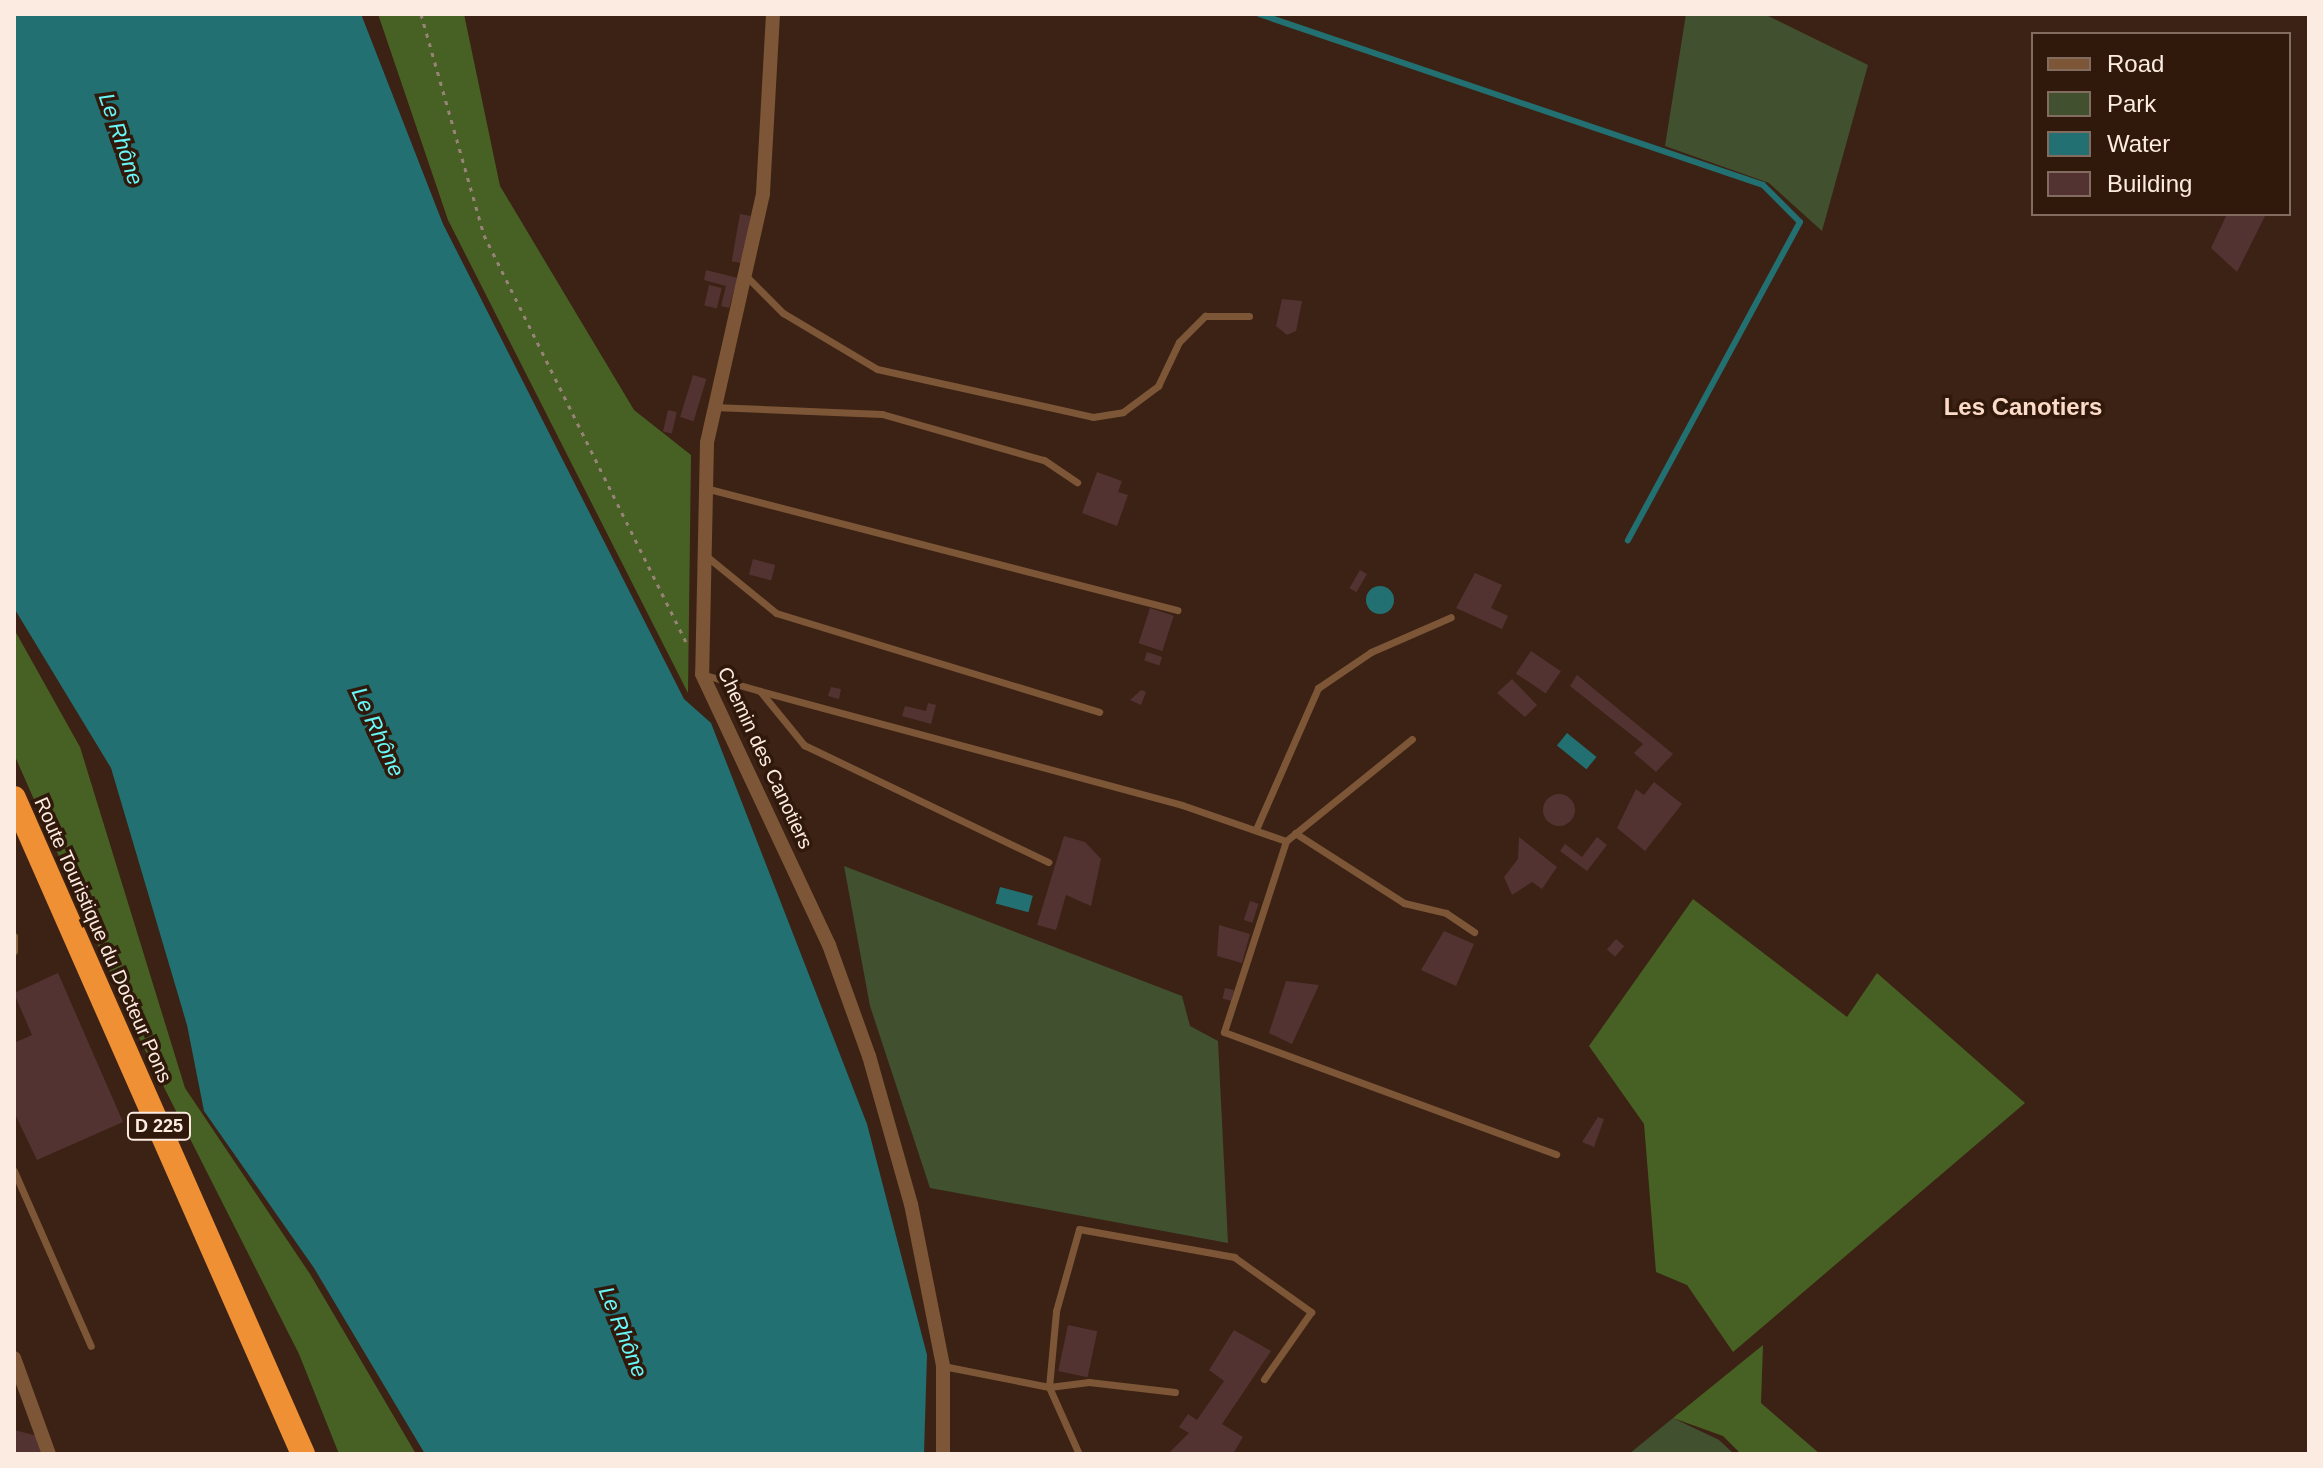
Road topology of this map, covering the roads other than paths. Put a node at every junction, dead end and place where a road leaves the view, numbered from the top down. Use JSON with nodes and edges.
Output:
{"nodes":[{"id":1,"x":773,"y":14,"type":"edge"},
{"id":2,"x":749,"y":279,"type":"junction"},
{"id":3,"x":1249,"y":316,"type":"dead end"},
{"id":4,"x":712,"y":406,"type":"junction"},
{"id":5,"x":1077,"y":482,"type":"dead end"},
{"id":6,"x":705,"y":488,"type":"junction"},
{"id":7,"x":705,"y":555,"type":"junction"},
{"id":8,"x":1178,"y":610,"type":"dead end"},
{"id":9,"x":1451,"y":617,"type":"dead end"},
{"id":10,"x":702,"y":674,"type":"junction"},
{"id":11,"x":760,"y":691,"type":"junction"},
{"id":12,"x":1099,"y":712,"type":"dead end"},
{"id":13,"x":1412,"y":739,"type":"dead end"},
{"id":14,"x":14,"y":798,"type":"edge"},
{"id":15,"x":1257,"y":827,"type":"junction"},
{"id":16,"x":1295,"y":833,"type":"junction"},
{"id":17,"x":1286,"y":841,"type":"junction"},
{"id":18,"x":1048,"y":862,"type":"dead end"},
{"id":19,"x":1474,"y":932,"type":"dead end"},
{"id":20,"x":14,"y":936,"type":"edge"},
{"id":21,"x":14,"y":951,"type":"edge"},
{"id":22,"x":1556,"y":1154,"type":"dead end"},
{"id":23,"x":14,"y":1171,"type":"edge"},
{"id":24,"x":91,"y":1346,"type":"dead end"},
{"id":25,"x":14,"y":1358,"type":"edge"},
{"id":26,"x":943,"y":1366,"type":"junction"},
{"id":27,"x":1264,"y":1379,"type":"dead end"},
{"id":28,"x":1049,"y":1387,"type":"junction"},
{"id":29,"x":1175,"y":1392,"type":"dead end"},
{"id":30,"x":49,"y":1454,"type":"edge"},
{"id":31,"x":303,"y":1454,"type":"edge"},
{"id":32,"x":943,"y":1454,"type":"edge"},
{"id":33,"x":1079,"y":1454,"type":"edge"}],
"edges":[{"from":1,"to":2,"type":"street","name":"Chemin des Canotiers"},
{"from":2,"to":3,"type":"lane"},
{"from":2,"to":4,"type":"street","name":"Chemin des Canotiers"},
{"from":4,"to":5,"type":"lane"},
{"from":4,"to":6,"type":"street","name":"Chemin des Canotiers"},
{"from":6,"to":7,"type":"street","name":"Chemin des Canotiers"},
{"from":6,"to":8,"type":"lane"},
{"from":7,"to":10,"type":"street","name":"Chemin des Canotiers"},
{"from":7,"to":12,"type":"lane"},
{"from":9,"to":15,"type":"lane"},
{"from":10,"to":11,"type":"lane"},
{"from":10,"to":26,"type":"street","name":"Chemin des Canotiers"},
{"from":11,"to":15,"type":"lane"},
{"from":11,"to":18,"type":"lane"},
{"from":13,"to":16,"type":"lane"},
{"from":14,"to":31,"type":"highway","name":"Route Touristique du Docteur Pons","number":"D 225"},
{"from":15,"to":17,"type":"lane"},
{"from":16,"to":17,"type":"lane"},
{"from":16,"to":19,"type":"lane"},
{"from":17,"to":22,"type":"lane"},
{"from":20,"to":21,"type":"lane"},
{"from":23,"to":24,"type":"lane"},
{"from":25,"to":30,"type":"street"},
{"from":26,"to":28,"type":"lane"},
{"from":26,"to":32,"type":"street","name":"Chemin des Canotiers"},
{"from":27,"to":28,"type":"lane"},
{"from":28,"to":29,"type":"lane"},
{"from":28,"to":33,"type":"lane"}]}
